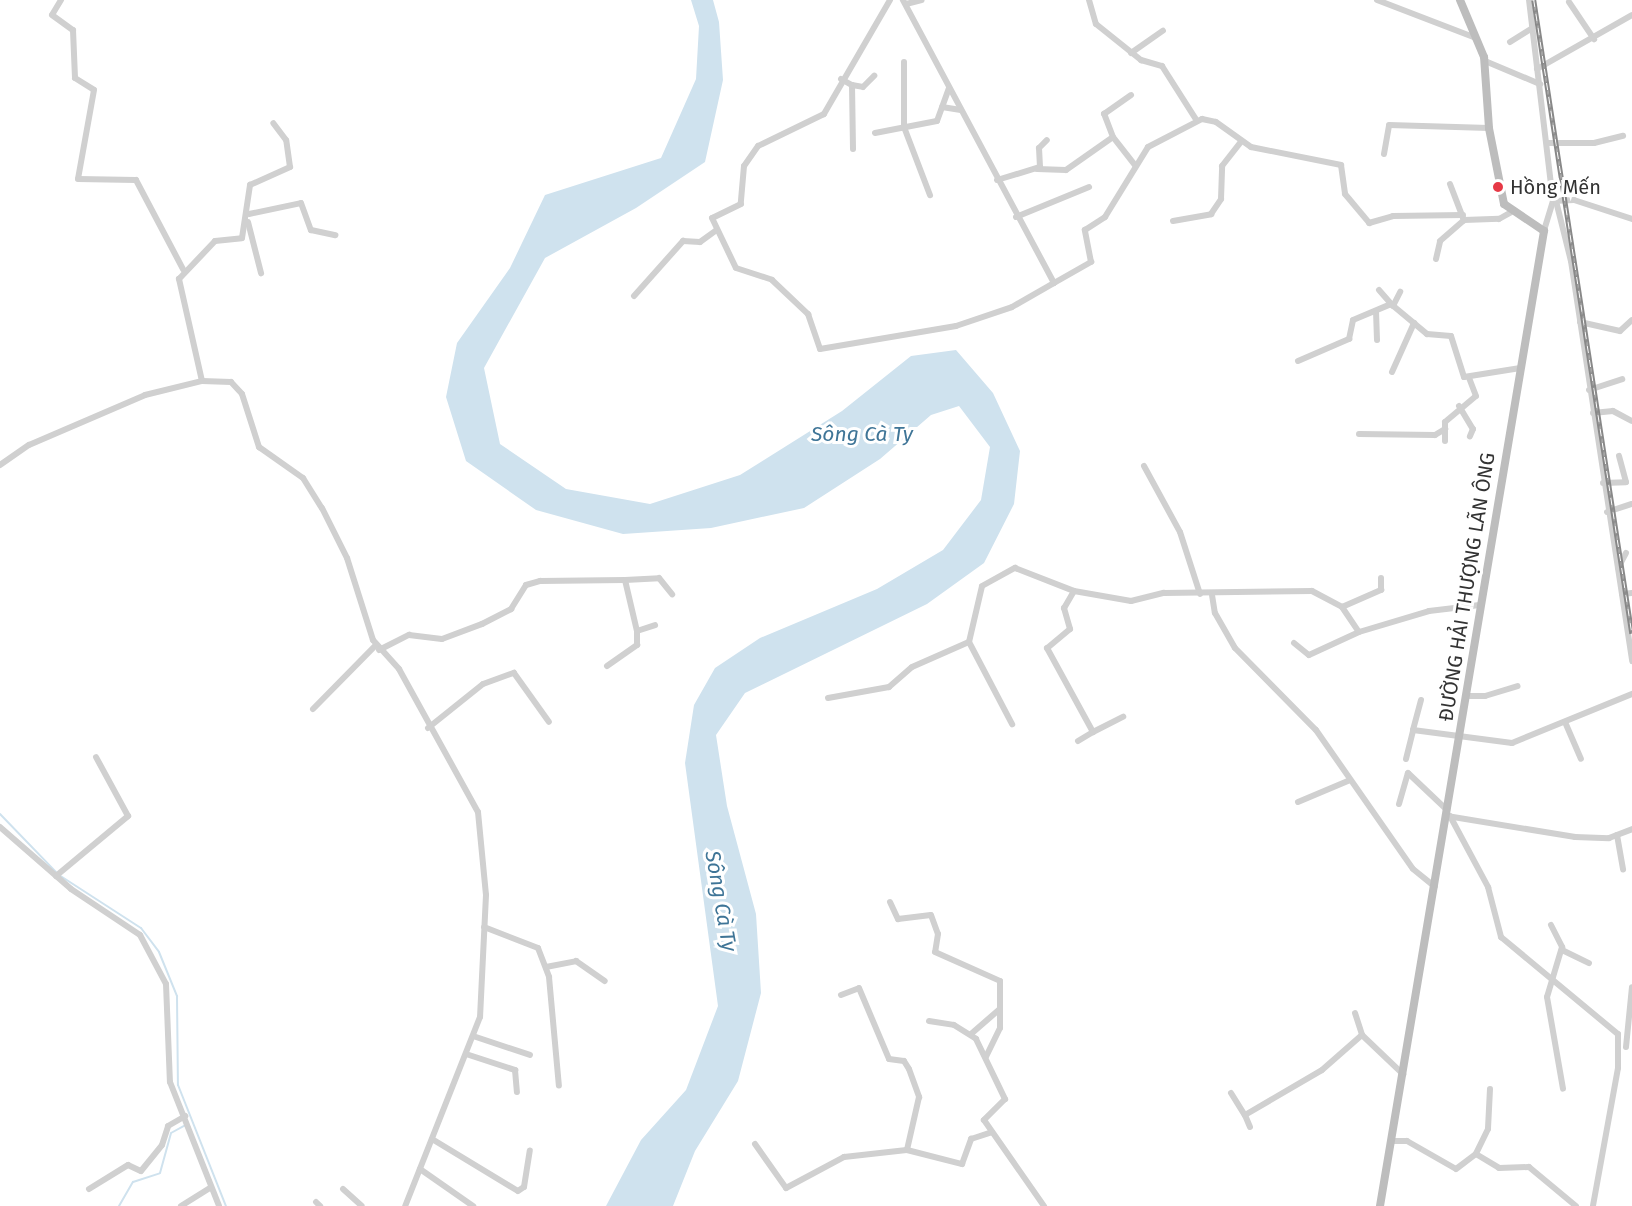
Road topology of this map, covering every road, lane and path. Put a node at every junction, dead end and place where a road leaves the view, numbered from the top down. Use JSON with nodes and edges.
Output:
{"nodes":[{"id":1,"x":61,"y":0,"type":"edge"},
{"id":2,"x":891,"y":0,"type":"edge"},
{"id":3,"x":922,"y":0,"type":"edge"},
{"id":4,"x":1089,"y":0,"type":"edge"},
{"id":5,"x":1377,"y":0,"type":"edge"},
{"id":6,"x":1460,"y":0,"type":"edge"},
{"id":7,"x":1529,"y":0,"type":"edge"},
{"id":8,"x":905,"y":2,"type":"edge"},
{"id":9,"x":1569,"y":2,"type":"dead end"},
{"id":10,"x":1632,"y":15,"type":"edge"},
{"id":11,"x":1532,"y":28,"type":"junction"},
{"id":12,"x":1162,"y":31,"type":"dead end"},
{"id":13,"x":1476,"y":39,"type":"junction"},
{"id":14,"x":1594,"y":39,"type":"junction"},
{"id":15,"x":1510,"y":42,"type":"dead end"},
{"id":16,"x":1131,"y":53,"type":"junction"},
{"id":17,"x":1485,"y":61,"type":"junction"},
{"id":18,"x":904,"y":62,"type":"dead end"},
{"id":19,"x":1537,"y":69,"type":"junction"},
{"id":20,"x":874,"y":76,"type":"dead end"},
{"id":21,"x":842,"y":79,"type":"junction"},
{"id":22,"x":1540,"y":84,"type":"junction"},
{"id":23,"x":852,"y":85,"type":"junction"},
{"id":24,"x":949,"y":88,"type":"junction"},
{"id":25,"x":1131,"y":95,"type":"dead end"},
{"id":26,"x":942,"y":106,"type":"junction"},
{"id":27,"x":961,"y":110,"type":"junction"},
{"id":28,"x":1197,"y":121,"type":"junction"},
{"id":29,"x":273,"y":123,"type":"dead end"},
{"id":30,"x":904,"y":127,"type":"junction"},
{"id":31,"x":1488,"y":128,"type":"junction"},
{"id":32,"x":875,"y":133,"type":"dead end"},
{"id":33,"x":1623,"y":136,"type":"dead end"},
{"id":34,"x":1113,"y":137,"type":"junction"},
{"id":35,"x":1047,"y":140,"type":"dead end"},
{"id":36,"x":1241,"y":142,"type":"junction"},
{"id":37,"x":1547,"y":143,"type":"junction"},
{"id":38,"x":853,"y":149,"type":"dead end"},
{"id":39,"x":1384,"y":154,"type":"dead end"},
{"id":40,"x":1135,"y":165,"type":"junction"},
{"id":41,"x":1037,"y":169,"type":"junction"},
{"id":42,"x":997,"y":180,"type":"junction"},
{"id":43,"x":1450,"y":184,"type":"dead end"},
{"id":44,"x":1089,"y":187,"type":"dead end"},
{"id":45,"x":930,"y":195,"type":"dead end"},
{"id":46,"x":1554,"y":201,"type":"junction"},
{"id":47,"x":1510,"y":213,"type":"junction"},
{"id":48,"x":249,"y":214,"type":"junction"},
{"id":49,"x":1016,"y":217,"type":"junction"},
{"id":50,"x":1464,"y":217,"type":"junction"},
{"id":51,"x":1632,"y":219,"type":"edge"},
{"id":52,"x":1173,"y":220,"type":"dead end"},
{"id":53,"x":248,"y":222,"type":"junction"},
{"id":54,"x":716,"y":231,"type":"junction"},
{"id":55,"x":1544,"y":231,"type":"junction"},
{"id":56,"x":335,"y":235,"type":"dead end"},
{"id":57,"x":1436,"y":259,"type":"dead end"},
{"id":58,"x":183,"y":269,"type":"junction"},
{"id":59,"x":261,"y":273,"type":"dead end"},
{"id":60,"x":1054,"y":283,"type":"junction"},
{"id":61,"x":1379,"y":290,"type":"dead end"},
{"id":62,"x":1400,"y":292,"type":"dead end"},
{"id":63,"x":634,"y":296,"type":"dead end"},
{"id":64,"x":1392,"y":305,"type":"junction"},
{"id":65,"x":1376,"y":311,"type":"junction"},
{"id":66,"x":1632,"y":320,"type":"edge"},
{"id":67,"x":1580,"y":322,"type":"junction"},
{"id":68,"x":1414,"y":323,"type":"junction"},
{"id":69,"x":1377,"y":340,"type":"dead end"},
{"id":70,"x":1298,"y":361,"type":"dead end"},
{"id":71,"x":1520,"y":368,"type":"junction"},
{"id":72,"x":1392,"y":372,"type":"dead end"},
{"id":73,"x":1469,"y":378,"type":"junction"},
{"id":74,"x":1622,"y":379,"type":"dead end"},
{"id":75,"x":202,"y":381,"type":"junction"},
{"id":76,"x":1589,"y":390,"type":"junction"},
{"id":77,"x":1459,"y":406,"type":"junction"},
{"id":78,"x":1593,"y":413,"type":"junction"},
{"id":79,"x":1632,"y":421,"type":"edge"},
{"id":80,"x":1445,"y":429,"type":"junction"},
{"id":81,"x":1359,"y":434,"type":"dead end"},
{"id":82,"x":1470,"y":436,"type":"dead end"},
{"id":83,"x":1445,"y":441,"type":"dead end"},
{"id":84,"x":1619,"y":456,"type":"dead end"},
{"id":85,"x":0,"y":465,"type":"edge"},
{"id":86,"x":1144,"y":466,"type":"dead end"},
{"id":87,"x":1603,"y":483,"type":"junction"},
{"id":88,"x":1632,"y":504,"type":"edge"},
{"id":89,"x":1607,"y":512,"type":"junction"},
{"id":90,"x":1626,"y":553,"type":"dead end"},
{"id":91,"x":1617,"y":568,"type":"junction"},
{"id":92,"x":1381,"y":578,"type":"dead end"},
{"id":93,"x":625,"y":580,"type":"junction"},
{"id":94,"x":1074,"y":591,"type":"junction"},
{"id":95,"x":1632,"y":593,"type":"edge"},
{"id":96,"x":672,"y":594,"type":"dead end"},
{"id":97,"x":1200,"y":594,"type":"junction"},
{"id":98,"x":1622,"y":594,"type":"junction"},
{"id":99,"x":1212,"y":595,"type":"junction"},
{"id":100,"x":1480,"y":605,"type":"junction"},
{"id":101,"x":1342,"y":607,"type":"junction"},
{"id":102,"x":654,"y":625,"type":"dead end"},
{"id":103,"x":637,"y":631,"type":"junction"},
{"id":104,"x":1359,"y":632,"type":"junction"},
{"id":105,"x":969,"y":642,"type":"junction"},
{"id":106,"x":1294,"y":643,"type":"dead end"},
{"id":107,"x":378,"y":648,"type":"junction"},
{"id":108,"x":1632,"y":657,"type":"edge"},
{"id":109,"x":607,"y":666,"type":"dead end"},
{"id":110,"x":1518,"y":686,"type":"dead end"},
{"id":111,"x":1632,"y":694,"type":"edge"},
{"id":112,"x":1466,"y":696,"type":"junction"},
{"id":113,"x":828,"y":698,"type":"dead end"},
{"id":114,"x":1421,"y":700,"type":"dead end"},
{"id":115,"x":313,"y":709,"type":"dead end"},
{"id":116,"x":1123,"y":717,"type":"dead end"},
{"id":117,"x":549,"y":722,"type":"dead end"},
{"id":118,"x":1565,"y":722,"type":"junction"},
{"id":119,"x":1012,"y":724,"type":"dead end"},
{"id":120,"x":429,"y":728,"type":"junction"},
{"id":121,"x":1413,"y":730,"type":"junction"},
{"id":122,"x":1094,"y":732,"type":"junction"},
{"id":123,"x":1458,"y":739,"type":"junction"},
{"id":124,"x":1078,"y":741,"type":"dead end"},
{"id":125,"x":96,"y":757,"type":"dead end"},
{"id":126,"x":1406,"y":759,"type":"dead end"},
{"id":127,"x":1581,"y":759,"type":"dead end"},
{"id":128,"x":1350,"y":780,"type":"junction"},
{"id":129,"x":1298,"y":802,"type":"dead end"},
{"id":130,"x":1399,"y":804,"type":"dead end"},
{"id":131,"x":1448,"y":814,"type":"junction"},
{"id":132,"x":0,"y":826,"type":"edge"},
{"id":133,"x":1632,"y":830,"type":"edge"},
{"id":134,"x":1617,"y":836,"type":"junction"},
{"id":135,"x":1623,"y":869,"type":"dead end"},
{"id":136,"x":59,"y":873,"type":"junction"},
{"id":137,"x":1435,"y":887,"type":"junction"},
{"id":138,"x":890,"y":902,"type":"dead end"},
{"id":139,"x":1551,"y":925,"type":"dead end"},
{"id":140,"x":484,"y":927,"type":"junction"},
{"id":141,"x":1562,"y":950,"type":"junction"},
{"id":142,"x":1589,"y":963,"type":"dead end"},
{"id":143,"x":546,"y":967,"type":"junction"},
{"id":144,"x":1550,"y":977,"type":"junction"},
{"id":145,"x":605,"y":981,"type":"dead end"},
{"id":146,"x":1632,"y":987,"type":"edge"},
{"id":147,"x":840,"y":995,"type":"dead end"},
{"id":148,"x":999,"y":1010,"type":"junction"},
{"id":149,"x":1355,"y":1013,"type":"dead end"},
{"id":150,"x":929,"y":1021,"type":"dead end"},
{"id":151,"x":971,"y":1034,"type":"junction"},
{"id":152,"x":1362,"y":1035,"type":"junction"},
{"id":153,"x":473,"y":1036,"type":"junction"},
{"id":154,"x":1625,"y":1048,"type":"edge"},
{"id":155,"x":466,"y":1054,"type":"junction"},
{"id":156,"x":530,"y":1055,"type":"dead end"},
{"id":157,"x":986,"y":1058,"type":"junction"},
{"id":158,"x":1403,"y":1074,"type":"junction"},
{"id":159,"x":559,"y":1086,"type":"dead end"},
{"id":160,"x":1490,"y":1089,"type":"dead end"},
{"id":161,"x":1563,"y":1089,"type":"dead end"},
{"id":162,"x":517,"y":1092,"type":"dead end"},
{"id":163,"x":1231,"y":1093,"type":"dead end"},
{"id":164,"x":1245,"y":1115,"type":"junction"},
{"id":165,"x":185,"y":1116,"type":"junction"},
{"id":166,"x":1250,"y":1127,"type":"dead end"},
{"id":167,"x":992,"y":1132,"type":"junction"},
{"id":168,"x":432,"y":1139,"type":"junction"},
{"id":169,"x":1392,"y":1141,"type":"junction"},
{"id":170,"x":755,"y":1144,"type":"dead end"},
{"id":171,"x":530,"y":1150,"type":"dead end"},
{"id":172,"x":907,"y":1150,"type":"junction"},
{"id":173,"x":1476,"y":1154,"type":"junction"},
{"id":174,"x":420,"y":1169,"type":"junction"},
{"id":175,"x":210,"y":1188,"type":"junction"},
{"id":176,"x":89,"y":1189,"type":"dead end"},
{"id":177,"x":343,"y":1189,"type":"dead end"},
{"id":178,"x":181,"y":1206,"type":"edge"},
{"id":179,"x":219,"y":1206,"type":"edge"},
{"id":180,"x":362,"y":1206,"type":"edge"},
{"id":181,"x":405,"y":1206,"type":"edge"},
{"id":182,"x":473,"y":1206,"type":"edge"},
{"id":183,"x":1044,"y":1206,"type":"edge"},
{"id":184,"x":1380,"y":1206,"type":"edge"},
{"id":185,"x":1576,"y":1206,"type":"edge"},
{"id":186,"x":1593,"y":1206,"type":"edge"}],
"edges":[{"from":1,"to":58,"type":"street"},
{"from":2,"to":21,"type":"street"},
{"from":3,"to":8,"type":"street"},
{"from":4,"to":16,"type":"street"},
{"from":5,"to":13,"type":"street"},
{"from":6,"to":13,"type":"street"},
{"from":7,"to":11,"type":"street"},
{"from":8,"to":24,"type":"street"},
{"from":9,"to":14,"type":"street"},
{"from":10,"to":14,"type":"street"},
{"from":11,"to":15,"type":"street"},
{"from":11,"to":19,"type":"street"},
{"from":12,"to":16,"type":"street"},
{"from":13,"to":17,"type":"street"},
{"from":14,"to":19,"type":"street"},
{"from":16,"to":28,"type":"street"},
{"from":17,"to":22,"type":"street"},
{"from":17,"to":31,"type":"street"},
{"from":18,"to":30,"type":"street"},
{"from":19,"to":22,"type":"street"},
{"from":20,"to":23,"type":"street"},
{"from":21,"to":23,"type":"street"},
{"from":21,"to":54,"type":"street"},
{"from":22,"to":37,"type":"street"},
{"from":23,"to":38,"type":"street"},
{"from":24,"to":26,"type":"street"},
{"from":24,"to":27,"type":"street"},
{"from":25,"to":34,"type":"street"},
{"from":26,"to":27,"type":"street"},
{"from":26,"to":30,"type":"street"},
{"from":27,"to":42,"type":"street"},
{"from":28,"to":36,"type":"street"},
{"from":28,"to":40,"type":"street"},
{"from":29,"to":48,"type":"street"},
{"from":30,"to":32,"type":"street"},
{"from":30,"to":45,"type":"street"},
{"from":31,"to":39,"type":"street"},
{"from":31,"to":47,"type":"street"},
{"from":33,"to":37,"type":"street"},
{"from":34,"to":40,"type":"street"},
{"from":34,"to":41,"type":"street"},
{"from":35,"to":41,"type":"street"},
{"from":36,"to":50,"type":"street"},
{"from":36,"to":52,"type":"street"},
{"from":37,"to":46,"type":"street"},
{"from":40,"to":60,"type":"street"},
{"from":41,"to":42,"type":"street"},
{"from":42,"to":49,"type":"street"},
{"from":43,"to":50,"type":"street"},
{"from":44,"to":49,"type":"street"},
{"from":46,"to":51,"type":"street"},
{"from":46,"to":55,"type":"street"},
{"from":46,"to":67,"type":"street"},
{"from":47,"to":50,"type":"street"},
{"from":47,"to":55,"type":"street"},
{"from":48,"to":53,"type":"street"},
{"from":48,"to":56,"type":"street"},
{"from":49,"to":60,"type":"street"},
{"from":50,"to":57,"type":"street"},
{"from":53,"to":58,"type":"street"},
{"from":53,"to":59,"type":"street"},
{"from":54,"to":60,"type":"street"},
{"from":54,"to":63,"type":"street"},
{"from":55,"to":71,"type":"street","name":"ĐƯỜNG HẢI THƯỢNG LÃN ÔNG"},
{"from":58,"to":75,"type":"street"},
{"from":61,"to":64,"type":"street"},
{"from":62,"to":64,"type":"street"},
{"from":64,"to":65,"type":"street"},
{"from":64,"to":68,"type":"street"},
{"from":65,"to":69,"type":"street"},
{"from":65,"to":70,"type":"street"},
{"from":66,"to":67,"type":"street"},
{"from":67,"to":76,"type":"street"},
{"from":68,"to":72,"type":"street"},
{"from":68,"to":73,"type":"street"},
{"from":71,"to":73,"type":"street"},
{"from":71,"to":100,"type":"street","name":"ĐƯỜNG HẢI THƯỢNG LÃN ÔNG"},
{"from":73,"to":77,"type":"street"},
{"from":74,"to":76,"type":"street"},
{"from":75,"to":85,"type":"street"},
{"from":75,"to":107,"type":"street"},
{"from":76,"to":78,"type":"street"},
{"from":77,"to":80,"type":"street"},
{"from":77,"to":82,"type":"street"},
{"from":78,"to":79,"type":"street"},
{"from":78,"to":87,"type":"street"},
{"from":80,"to":81,"type":"street"},
{"from":80,"to":83,"type":"street"},
{"from":84,"to":87,"type":"street"},
{"from":86,"to":97,"type":"street"},
{"from":87,"to":89,"type":"street"},
{"from":88,"to":89,"type":"street"},
{"from":89,"to":91,"type":"street"},
{"from":90,"to":91,"type":"street"},
{"from":91,"to":98,"type":"street"},
{"from":92,"to":101,"type":"street"},
{"from":93,"to":96,"type":"street"},
{"from":93,"to":103,"type":"street"},
{"from":93,"to":107,"type":"street"},
{"from":94,"to":97,"type":"street"},
{"from":94,"to":105,"type":"street"},
{"from":94,"to":122,"type":"street"},
{"from":95,"to":98,"type":"street"},
{"from":97,"to":99,"type":"street"},
{"from":98,"to":108,"type":"street"},
{"from":99,"to":101,"type":"street"},
{"from":99,"to":128,"type":"street"},
{"from":100,"to":104,"type":"street"},
{"from":100,"to":112,"type":"street","name":"ĐƯỜNG HẢI THƯỢNG LÃN ÔNG"},
{"from":101,"to":104,"type":"street"},
{"from":102,"to":103,"type":"street"},
{"from":103,"to":109,"type":"street"},
{"from":104,"to":106,"type":"street"},
{"from":105,"to":113,"type":"street"},
{"from":105,"to":119,"type":"street"},
{"from":107,"to":115,"type":"street"},
{"from":107,"to":120,"type":"street"},
{"from":110,"to":112,"type":"street"},
{"from":111,"to":118,"type":"street"},
{"from":112,"to":123,"type":"street","name":"ĐƯỜNG HẢI THƯỢNG LÃN ÔNG"},
{"from":114,"to":121,"type":"street"},
{"from":116,"to":122,"type":"street"},
{"from":117,"to":120,"type":"street"},
{"from":118,"to":123,"type":"street"},
{"from":118,"to":127,"type":"street"},
{"from":120,"to":140,"type":"street"},
{"from":121,"to":123,"type":"street"},
{"from":121,"to":126,"type":"street"},
{"from":122,"to":124,"type":"street"},
{"from":123,"to":131,"type":"street","name":"ĐƯỜNG HẢI THƯỢNG LÃN ÔNG"},
{"from":125,"to":136,"type":"street"},
{"from":128,"to":129,"type":"street"},
{"from":128,"to":137,"type":"street"},
{"from":130,"to":131,"type":"street"},
{"from":131,"to":134,"type":"street"},
{"from":131,"to":137,"type":"street","name":"ĐƯỜNG HẢI THƯỢNG LÃN ÔNG"},
{"from":131,"to":144,"type":"street"},
{"from":132,"to":136,"type":"street"},
{"from":133,"to":134,"type":"street"},
{"from":134,"to":135,"type":"street"},
{"from":136,"to":165,"type":"street"},
{"from":137,"to":158,"type":"street","name":"ĐƯỜNG HẢI THƯỢNG LÃN ÔNG"},
{"from":138,"to":148,"type":"street"},
{"from":139,"to":141,"type":"street"},
{"from":140,"to":143,"type":"street"},
{"from":140,"to":153,"type":"street"},
{"from":141,"to":142,"type":"street"},
{"from":141,"to":144,"type":"street"},
{"from":143,"to":145,"type":"street"},
{"from":143,"to":159,"type":"street"},
{"from":144,"to":154,"type":"street"},
{"from":144,"to":161,"type":"street"},
{"from":146,"to":154,"type":"street"},
{"from":147,"to":172,"type":"street"},
{"from":148,"to":151,"type":"street"},
{"from":148,"to":157,"type":"street"},
{"from":149,"to":152,"type":"street"},
{"from":150,"to":151,"type":"street"},
{"from":151,"to":157,"type":"street"},
{"from":152,"to":158,"type":"street"},
{"from":152,"to":164,"type":"street"},
{"from":153,"to":155,"type":"street"},
{"from":153,"to":156,"type":"street"},
{"from":154,"to":186,"type":"street"},
{"from":155,"to":162,"type":"street"},
{"from":155,"to":168,"type":"street"},
{"from":157,"to":167,"type":"street"},
{"from":158,"to":169,"type":"street","name":"ĐƯỜNG HẢI THƯỢNG LÃN ÔNG"},
{"from":160,"to":173,"type":"street"},
{"from":163,"to":164,"type":"street"},
{"from":164,"to":166,"type":"street"},
{"from":165,"to":175,"type":"street"},
{"from":165,"to":176,"type":"street"},
{"from":167,"to":172,"type":"street"},
{"from":167,"to":183,"type":"street"},
{"from":168,"to":171,"type":"street"},
{"from":168,"to":174,"type":"street"},
{"from":169,"to":173,"type":"street"},
{"from":169,"to":184,"type":"street","name":"ĐƯỜNG HẢI THƯỢNG LÃN ÔNG"},
{"from":170,"to":172,"type":"street"},
{"from":173,"to":185,"type":"street"},
{"from":174,"to":181,"type":"street"},
{"from":174,"to":182,"type":"street"},
{"from":175,"to":178,"type":"street"},
{"from":175,"to":179,"type":"street"},
{"from":177,"to":180,"type":"street"}]}
